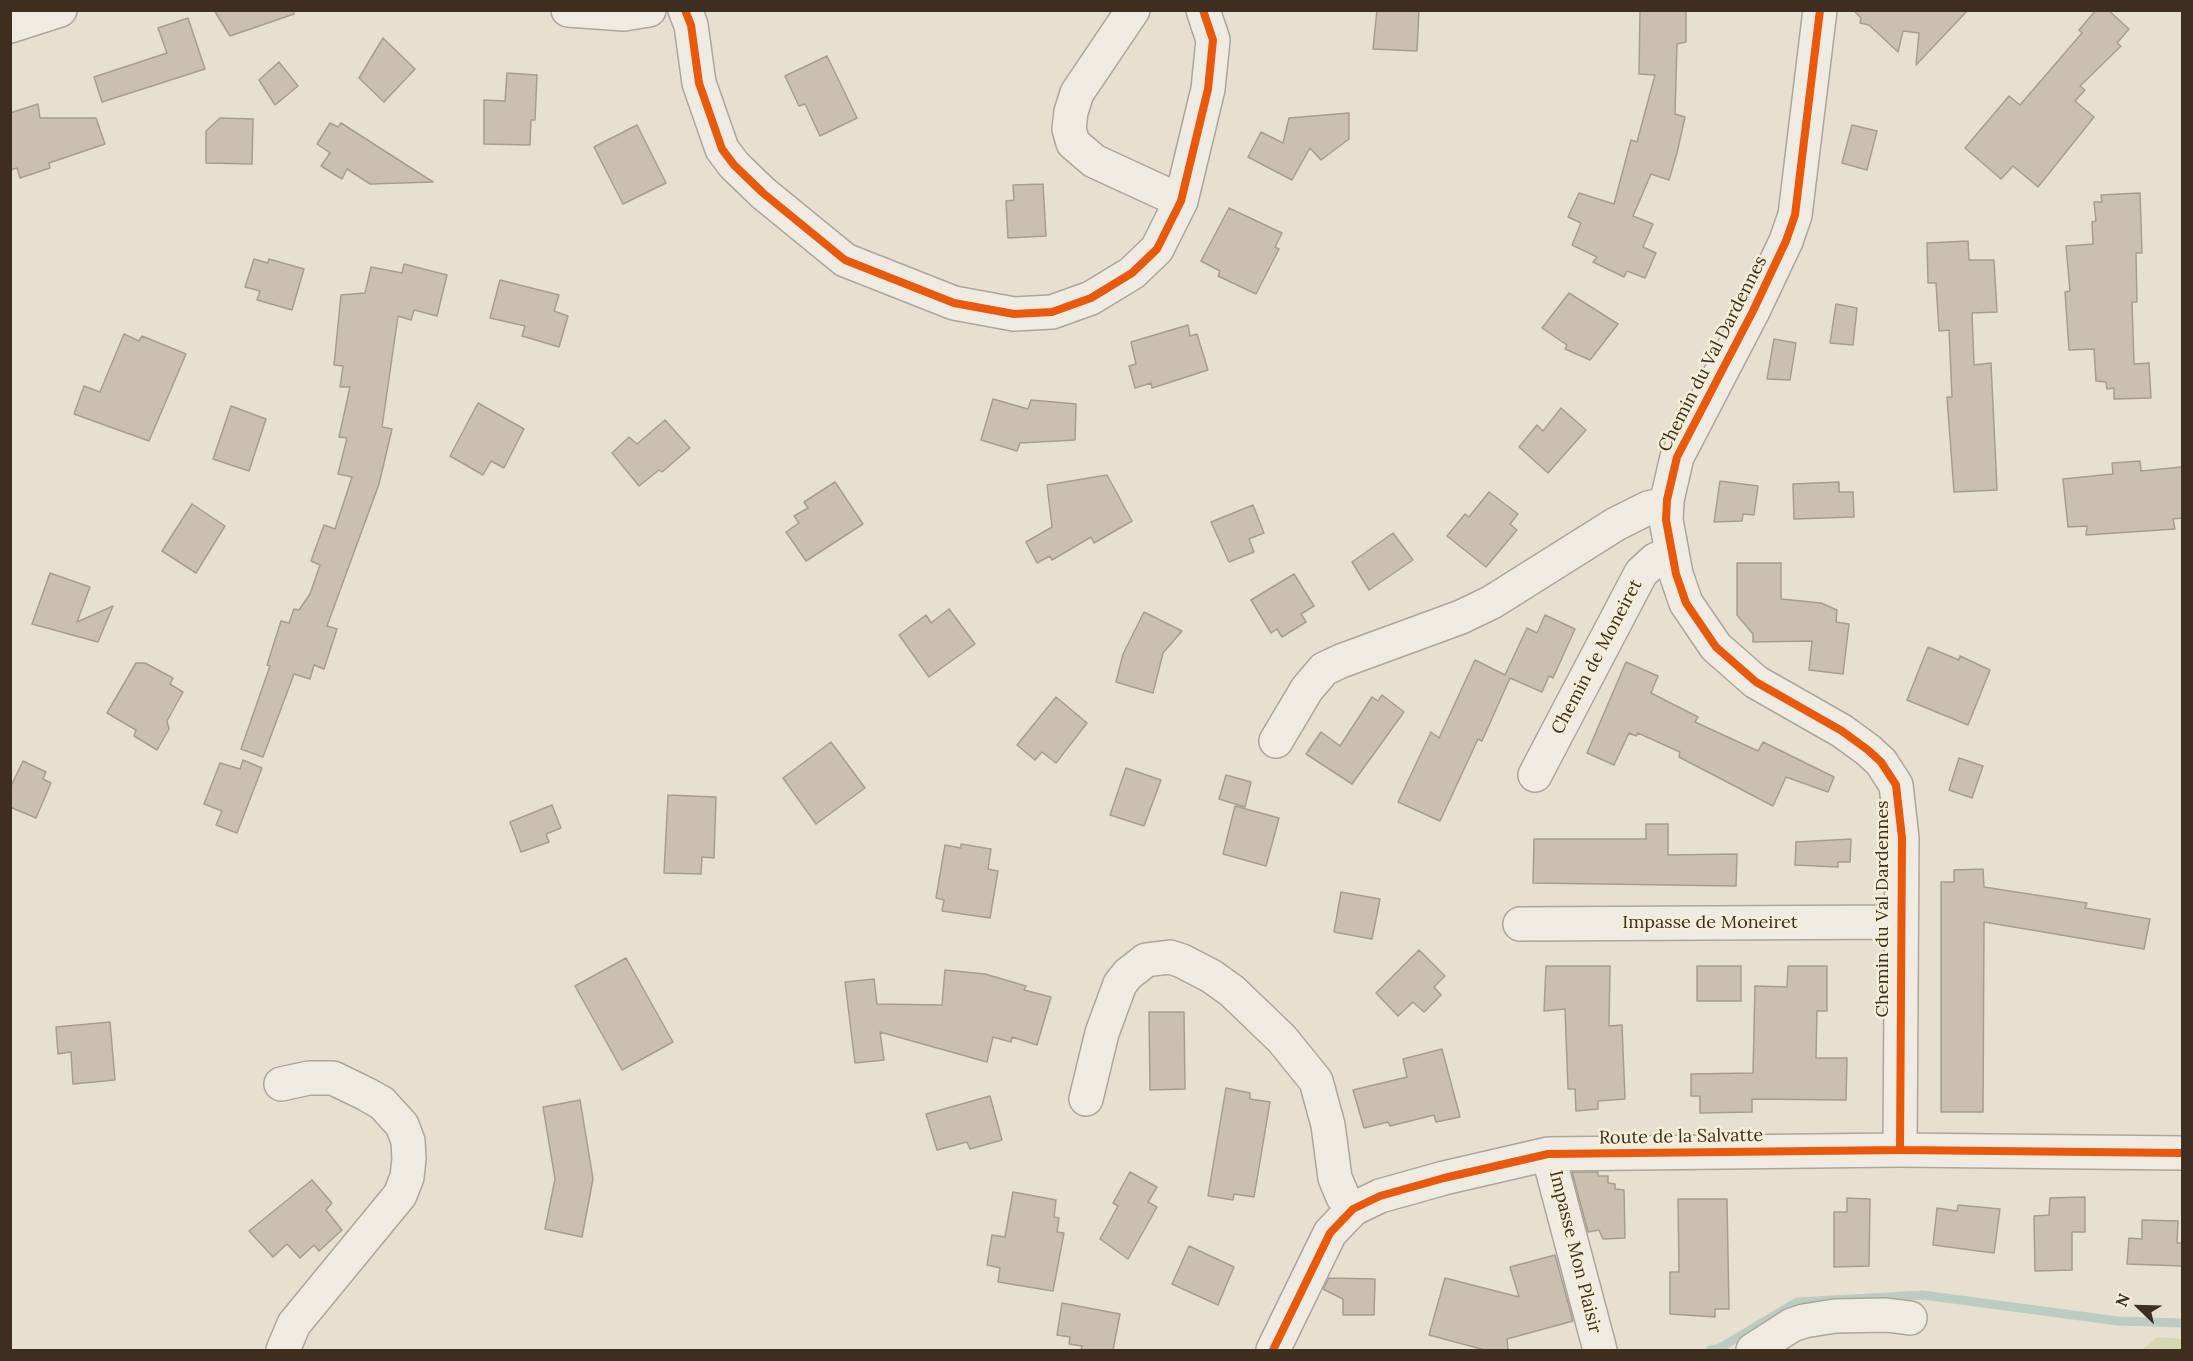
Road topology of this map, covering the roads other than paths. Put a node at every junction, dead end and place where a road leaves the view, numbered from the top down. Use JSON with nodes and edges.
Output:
{"nodes":[{"id":1,"x":60,"y":10,"type":"edge"},
{"id":2,"x":568,"y":10,"type":"edge"},
{"id":3,"x":649,"y":10,"type":"edge"},
{"id":4,"x":685,"y":10,"type":"edge"},
{"id":5,"x":1133,"y":10,"type":"edge"},
{"id":6,"x":1203,"y":10,"type":"edge"},
{"id":7,"x":1820,"y":10,"type":"edge"},
{"id":8,"x":10,"y":26,"type":"edge"},
{"id":9,"x":1181,"y":201,"type":"junction"},
{"id":10,"x":1667,"y":504,"type":"junction"},
{"id":11,"x":1671,"y":552,"type":"junction"},
{"id":12,"x":1276,"y":741,"type":"dead end"},
{"id":13,"x":1535,"y":775,"type":"dead end"},
{"id":14,"x":1901,"y":922,"type":"junction"},
{"id":15,"x":1520,"y":924,"type":"dead end"},
{"id":16,"x":281,"y":1084,"type":"dead end"},
{"id":17,"x":1086,"y":1100,"type":"dead end"},
{"id":18,"x":1900,"y":1149,"type":"junction"},
{"id":19,"x":2182,"y":1153,"type":"edge"},
{"id":20,"x":1548,"y":1154,"type":"junction"},
{"id":21,"x":1353,"y":1209,"type":"junction"},
{"id":22,"x":1910,"y":1318,"type":"dead end"},
{"id":23,"x":284,"y":1350,"type":"edge"},
{"id":24,"x":1273,"y":1350,"type":"edge"},
{"id":25,"x":1600,"y":1350,"type":"edge"},
{"id":26,"x":1753,"y":1350,"type":"edge"}],
"edges":[{"from":1,"to":8,"type":"street"},
{"from":2,"to":3,"type":"street"},
{"from":4,"to":9,"type":"street"},
{"from":5,"to":9,"type":"street"},
{"from":6,"to":9,"type":"street"},
{"from":7,"to":10,"type":"street","name":"Chemin du Val Dardennes"},
{"from":10,"to":11,"type":"street","name":"Chemin du Val Dardennes"},
{"from":10,"to":12,"type":"street"},
{"from":11,"to":13,"type":"street","name":"Chemin de Moneiret"},
{"from":11,"to":14,"type":"street","name":"Chemin du Val Dardennes"},
{"from":14,"to":15,"type":"street","name":"Impasse de Moneiret"},
{"from":14,"to":18,"type":"street","name":"Chemin du Val Dardennes"},
{"from":16,"to":23,"type":"street"},
{"from":17,"to":21,"type":"street"},
{"from":18,"to":19,"type":"street","name":"Route de la Salvatte"},
{"from":18,"to":20,"type":"street","name":"Route de la Salvatte"},
{"from":20,"to":21,"type":"street","name":"Route de la Salvatte"},
{"from":20,"to":25,"type":"street","name":"Impasse Mon Plaisir"},
{"from":21,"to":24,"type":"street","name":"Route de la Salvatte"},
{"from":22,"to":26,"type":"street"}]}
